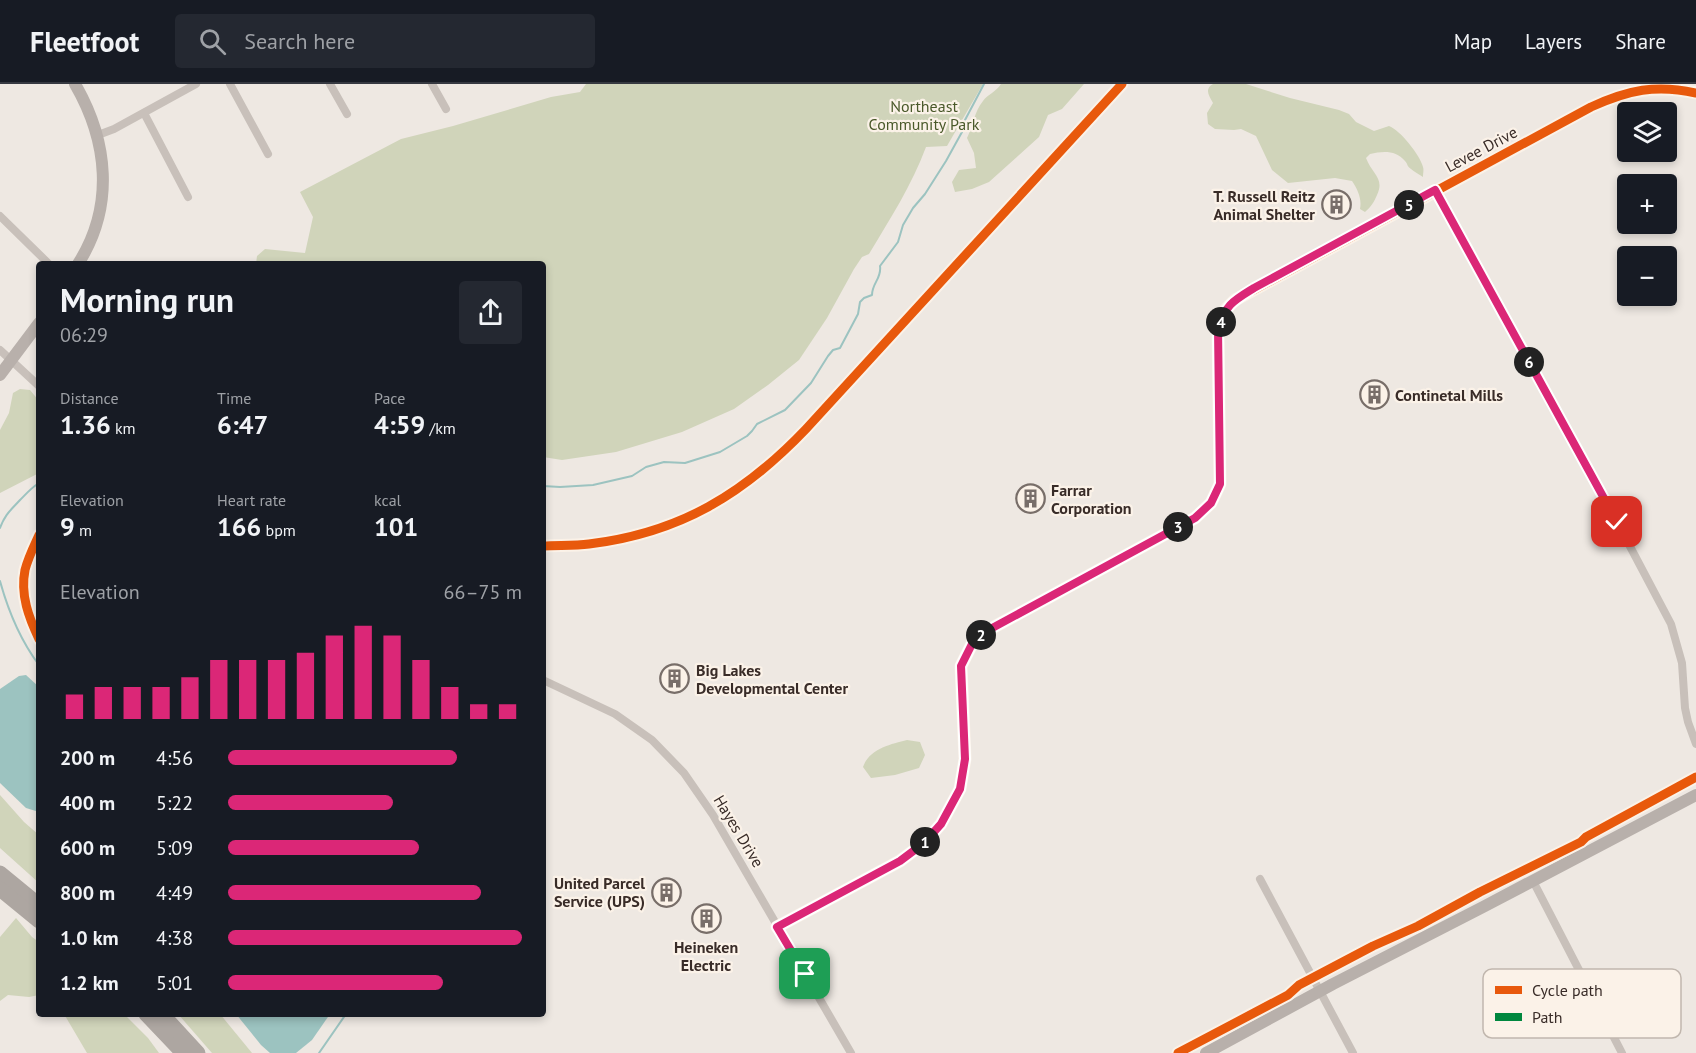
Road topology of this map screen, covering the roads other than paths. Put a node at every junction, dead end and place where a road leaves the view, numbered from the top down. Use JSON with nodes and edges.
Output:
{"nodes":[{"id":1,"x":75,"y":84,"type":"edge"},
{"id":2,"x":196,"y":84,"type":"edge"},
{"id":3,"x":230,"y":84,"type":"edge"},
{"id":4,"x":330,"y":84,"type":"edge"},
{"id":5,"x":432,"y":84,"type":"edge"},
{"id":6,"x":1696,"y":93,"type":"edge"},
{"id":7,"x":446,"y":109,"type":"dead end"},
{"id":8,"x":144,"y":113,"type":"junction"},
{"id":9,"x":347,"y":114,"type":"dead end"},
{"id":10,"x":98,"y":135,"type":"junction"},
{"id":11,"x":268,"y":154,"type":"dead end"},
{"id":12,"x":1435,"y":190,"type":"junction"},
{"id":13,"x":188,"y":197,"type":"dead end"},
{"id":14,"x":0,"y":216,"type":"edge"},
{"id":15,"x":46,"y":261,"type":"edge"},
{"id":16,"x":80,"y":261,"type":"edge"},
{"id":17,"x":36,"y":327,"type":"edge"},
{"id":18,"x":0,"y":350,"type":"edge"},
{"id":19,"x":11,"y":360,"type":"junction"},
{"id":20,"x":0,"y":375,"type":"edge"},
{"id":21,"x":36,"y":383,"type":"edge"},
{"id":22,"x":546,"y":681,"type":"edge"},
{"id":23,"x":1696,"y":744,"type":"edge"},
{"id":24,"x":1696,"y":795,"type":"edge"},
{"id":25,"x":0,"y":873,"type":"edge"},
{"id":26,"x":1260,"y":879,"type":"dead end"},
{"id":27,"x":1533,"y":881,"type":"junction"},
{"id":28,"x":0,"y":889,"type":"edge"},
{"id":29,"x":36,"y":902,"type":"edge"},
{"id":30,"x":36,"y":919,"type":"edge"},
{"id":31,"x":777,"y":927,"type":"junction"},
{"id":32,"x":1579,"y":969,"type":"edge"},
{"id":33,"x":1320,"y":992,"type":"junction"},
{"id":34,"x":149,"y":1017,"type":"edge"},
{"id":35,"x":165,"y":1017,"type":"edge"},
{"id":36,"x":1614,"y":1038,"type":"edge"},
{"id":37,"x":183,"y":1053,"type":"edge"},
{"id":38,"x":198,"y":1053,"type":"edge"},
{"id":39,"x":851,"y":1053,"type":"edge"},
{"id":40,"x":1206,"y":1053,"type":"edge"},
{"id":41,"x":1353,"y":1053,"type":"edge"},
{"id":42,"x":1622,"y":1053,"type":"edge"}],
"edges":[{"from":1,"to":10,"type":"main road"},
{"from":2,"to":8,"type":"street"},
{"from":3,"to":11,"type":"street"},
{"from":4,"to":9,"type":"street"},
{"from":5,"to":7,"type":"street"},
{"from":6,"to":12,"type":"street","name":"Levee Drive"},
{"from":8,"to":10,"type":"street"},
{"from":8,"to":13,"type":"street"},
{"from":10,"to":16,"type":"main road"},
{"from":12,"to":23,"type":"street"},
{"from":12,"to":31,"type":"street","name":"Levee Drive"},
{"from":14,"to":15,"type":"street"},
{"from":17,"to":19,"type":"main road"},
{"from":18,"to":19,"type":"street"},
{"from":19,"to":20,"type":"main road"},
{"from":19,"to":21,"type":"street"},
{"from":22,"to":31,"type":"street","name":"Hayes Drive"},
{"from":24,"to":27,"type":"main road"},
{"from":25,"to":29,"type":"highway"},
{"from":26,"to":33,"type":"street"},
{"from":27,"to":32,"type":"street"},
{"from":27,"to":33,"type":"main road"},
{"from":28,"to":30,"type":"highway"},
{"from":31,"to":39,"type":"street","name":"Hayes Drive"},
{"from":33,"to":40,"type":"main road"},
{"from":33,"to":41,"type":"street"},
{"from":34,"to":37,"type":"highway"},
{"from":35,"to":38,"type":"highway"},
{"from":36,"to":42,"type":"street"}]}
